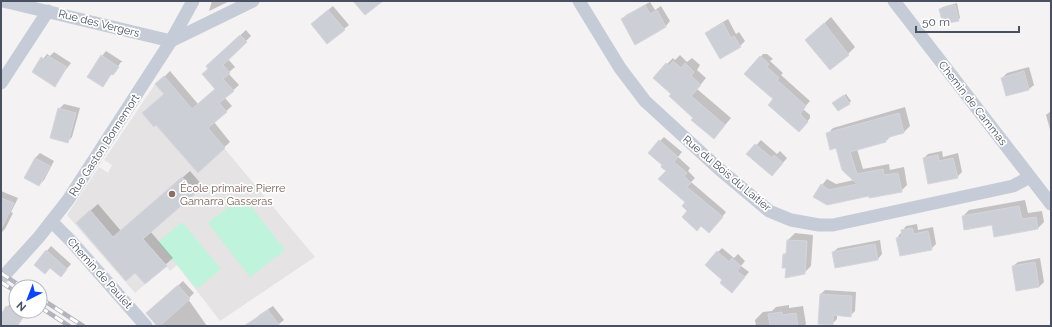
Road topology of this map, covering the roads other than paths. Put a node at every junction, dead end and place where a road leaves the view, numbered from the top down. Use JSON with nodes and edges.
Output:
{"nodes":[{"id":1,"x":3,"y":1,"type":"edge"},
{"id":2,"x":193,"y":1,"type":"edge"},
{"id":3,"x":253,"y":1,"type":"edge"},
{"id":4,"x":579,"y":1,"type":"edge"},
{"id":5,"x":894,"y":1,"type":"edge"},
{"id":6,"x":48,"y":11,"type":"junction"},
{"id":7,"x":171,"y":41,"type":"junction"},
{"id":8,"x":1,"y":83,"type":"edge"},
{"id":9,"x":1030,"y":176,"type":"junction"},
{"id":10,"x":1051,"y":204,"type":"edge"},
{"id":11,"x":52,"y":222,"type":"junction"},
{"id":12,"x":1,"y":279,"type":"edge"},
{"id":13,"x":146,"y":326,"type":"edge"}],
"edges":[{"from":1,"to":6,"type":"street","name":"Rue des Vergers"},
{"from":2,"to":7,"type":"street","name":"Rue Gaston Bonnemort"},
{"from":3,"to":7,"type":"street"},
{"from":4,"to":9,"type":"street","name":"Rue du Bois du Laitier"},
{"from":5,"to":9,"type":"street","name":"Chemin de Cammas"},
{"from":6,"to":7,"type":"street","name":"Rue des Vergers"},
{"from":6,"to":8,"type":"street"},
{"from":7,"to":11,"type":"street","name":"Rue Gaston Bonnemort"},
{"from":9,"to":10,"type":"street","name":"Chemin de Cammas"},
{"from":11,"to":12,"type":"street","name":"Rue Gaston Bonnemort"},
{"from":11,"to":13,"type":"street","name":"Chemin de Paulet"}]}
